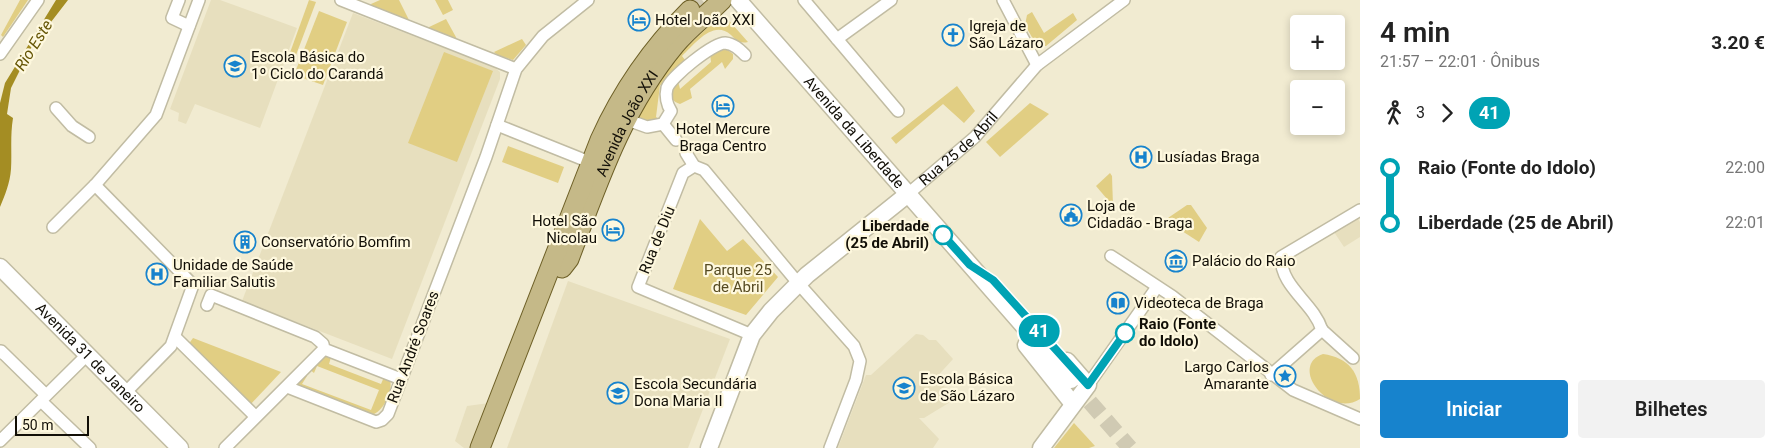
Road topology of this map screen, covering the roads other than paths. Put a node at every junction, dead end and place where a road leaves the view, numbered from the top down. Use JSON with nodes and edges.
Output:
{"nodes":[{"id":1,"x":38,"y":0,"type":"edge"},
{"id":2,"x":179,"y":0,"type":"edge"},
{"id":3,"x":199,"y":0,"type":"edge"},
{"id":4,"x":341,"y":0,"type":"edge"},
{"id":5,"x":588,"y":0,"type":"edge"},
{"id":6,"x":722,"y":0,"type":"edge"},
{"id":7,"x":738,"y":0,"type":"edge"},
{"id":8,"x":804,"y":0,"type":"edge"},
{"id":9,"x":891,"y":0,"type":"edge"},
{"id":10,"x":1003,"y":0,"type":"edge"},
{"id":11,"x":1124,"y":0,"type":"edge"},
{"id":12,"x":359,"y":3,"type":"edge"},
{"id":13,"x":691,"y":8,"type":"edge"},
{"id":14,"x":189,"y":26,"type":"junction"},
{"id":15,"x":837,"y":39,"type":"junction"},
{"id":16,"x":1,"y":50,"type":"edge"},
{"id":17,"x":745,"y":54,"type":"dead end"},
{"id":18,"x":1037,"y":65,"type":"junction"},
{"id":19,"x":516,"y":69,"type":"junction"},
{"id":20,"x":56,"y":108,"type":"dead end"},
{"id":21,"x":898,"y":111,"type":"dead end"},
{"id":22,"x":625,"y":119,"type":"junction"},
{"id":23,"x":663,"y":124,"type":"junction"},
{"id":24,"x":497,"y":125,"type":"junction"},
{"id":25,"x":89,"y":137,"type":"dead end"},
{"id":26,"x":676,"y":140,"type":"dead end"},
{"id":27,"x":686,"y":153,"type":"dead end"},
{"id":28,"x":582,"y":159,"type":"junction"},
{"id":29,"x":694,"y":166,"type":"junction"},
{"id":30,"x":95,"y":185,"type":"junction"},
{"id":31,"x":908,"y":194,"type":"junction"},
{"id":32,"x":1360,"y":210,"type":"edge"},
{"id":33,"x":53,"y":227,"type":"dead end"},
{"id":34,"x":564,"y":233,"type":"junction"},
{"id":35,"x":1111,"y":256,"type":"dead end"},
{"id":36,"x":970,"y":265,"type":"junction"},
{"id":37,"x":0,"y":267,"type":"edge"},
{"id":38,"x":562,"y":268,"type":"junction"},
{"id":39,"x":798,"y":283,"type":"junction"},
{"id":40,"x":1157,"y":287,"type":"junction"},
{"id":41,"x":207,"y":305,"type":"dead end"},
{"id":42,"x":1322,"y":330,"type":"junction"},
{"id":43,"x":752,"y":336,"type":"junction"},
{"id":44,"x":175,"y":337,"type":"junction"},
{"id":45,"x":324,"y":349,"type":"junction"},
{"id":46,"x":0,"y":353,"type":"edge"},
{"id":47,"x":87,"y":355,"type":"junction"},
{"id":48,"x":1354,"y":358,"type":"dead end"},
{"id":49,"x":1271,"y":375,"type":"junction"},
{"id":50,"x":401,"y":379,"type":"junction"},
{"id":51,"x":1071,"y":380,"type":"tunnel mouth"},
{"id":52,"x":1088,"y":385,"type":"junction"},
{"id":53,"x":288,"y":387,"type":"junction"},
{"id":54,"x":125,"y":393,"type":"junction"},
{"id":55,"x":43,"y":398,"type":"junction"},
{"id":56,"x":271,"y":403,"type":"junction"},
{"id":57,"x":1074,"y":404,"type":"junction"},
{"id":58,"x":252,"y":413,"type":"junction"},
{"id":59,"x":1360,"y":418,"type":"edge"},
{"id":60,"x":242,"y":432,"type":"junction"},
{"id":61,"x":0,"y":441,"type":"edge"},
{"id":62,"x":90,"y":448,"type":"edge"},
{"id":63,"x":180,"y":448,"type":"edge"},
{"id":64,"x":225,"y":448,"type":"edge"},
{"id":65,"x":480,"y":448,"type":"edge"},
{"id":66,"x":493,"y":448,"type":"edge"},
{"id":67,"x":708,"y":448,"type":"edge"},
{"id":68,"x":830,"y":448,"type":"edge"},
{"id":69,"x":1041,"y":448,"type":"edge"}],
"edges":[{"from":1,"to":16,"type":"street"},
{"from":2,"to":14,"type":"street"},
{"from":3,"to":14,"type":"street"},
{"from":4,"to":12,"type":"street"},
{"from":5,"to":19,"type":"street"},
{"from":6,"to":22,"type":"main road","name":"Avenida João XXI"},
{"from":7,"to":31,"type":"main road","name":"Avenida da Liberdade"},
{"from":8,"to":15,"type":"street"},
{"from":9,"to":15,"type":"street"},
{"from":10,"to":18,"type":"street"},
{"from":11,"to":18,"type":"street","name":"Rua 25 de Abril"},
{"from":12,"to":19,"type":"street"},
{"from":13,"to":28,"type":"main road","name":"Avenida João XXI"},
{"from":13,"to":34,"type":"main road","name":"Avenida João XXI"},
{"from":13,"to":38,"type":"main road","name":"Avenida João XXI"},
{"from":14,"to":30,"type":"street"},
{"from":15,"to":21,"type":"street"},
{"from":17,"to":23,"type":"street"},
{"from":18,"to":31,"type":"street","name":"Rua 25 de Abril"},
{"from":19,"to":24,"type":"street","name":"Rua André Soares"},
{"from":20,"to":25,"type":"street"},
{"from":22,"to":23,"type":"street"},
{"from":22,"to":38,"type":"main road","name":"Avenida João XXI"},
{"from":23,"to":26,"type":"street"},
{"from":24,"to":28,"type":"street"},
{"from":24,"to":50,"type":"street","name":"Rua André Soares"},
{"from":27,"to":29,"type":"street"},
{"from":28,"to":34,"type":"main road","name":"Avenida João XXI"},
{"from":29,"to":39,"type":"street"},
{"from":29,"to":43,"type":"street","name":"Rua de Diu"},
{"from":30,"to":33,"type":"street"},
{"from":30,"to":44,"type":"street"},
{"from":31,"to":36,"type":"main road","name":"Avenida da Liberdade"},
{"from":31,"to":39,"type":"main road","name":"Rua 25 de Abril"},
{"from":32,"to":42,"type":"street"},
{"from":34,"to":65,"type":"main road","name":"Avenida João XXI"},
{"from":35,"to":40,"type":"street"},
{"from":36,"to":51,"type":"main road","name":"Avenida da Liberdade"},
{"from":36,"to":52,"type":"main road","name":"Avenida da Liberdade"},
{"from":36,"to":57,"type":"main road","name":"Avenida da Liberdade"},
{"from":37,"to":47,"type":"main road","name":"Avenida 31 de Janeiro"},
{"from":38,"to":66,"type":"main road","name":"Avenida João XXI"},
{"from":39,"to":43,"type":"main road","name":"Rua 25 de Abril"},
{"from":39,"to":68,"type":"street"},
{"from":40,"to":49,"type":"street"},
{"from":40,"to":52,"type":"street"},
{"from":41,"to":45,"type":"street"},
{"from":42,"to":48,"type":"street"},
{"from":42,"to":49,"type":"street"},
{"from":43,"to":67,"type":"main road","name":"Rua 25 de Abril"},
{"from":44,"to":54,"type":"street"},
{"from":44,"to":58,"type":"street"},
{"from":45,"to":50,"type":"street"},
{"from":45,"to":53,"type":"street"},
{"from":46,"to":55,"type":"street"},
{"from":47,"to":54,"type":"main road","name":"Avenida 31 de Janeiro"},
{"from":47,"to":55,"type":"street"},
{"from":49,"to":59,"type":"street"},
{"from":50,"to":53,"type":"street","name":"Rua André Soares"},
{"from":52,"to":57,"type":"main road"},
{"from":53,"to":56,"type":"street"},
{"from":54,"to":63,"type":"main road","name":"Avenida 31 de Janeiro"},
{"from":55,"to":61,"type":"street"},
{"from":55,"to":62,"type":"street"},
{"from":56,"to":58,"type":"street"},
{"from":56,"to":60,"type":"street"},
{"from":57,"to":69,"type":"main road"},
{"from":58,"to":60,"type":"street"},
{"from":60,"to":64,"type":"street"}]}
